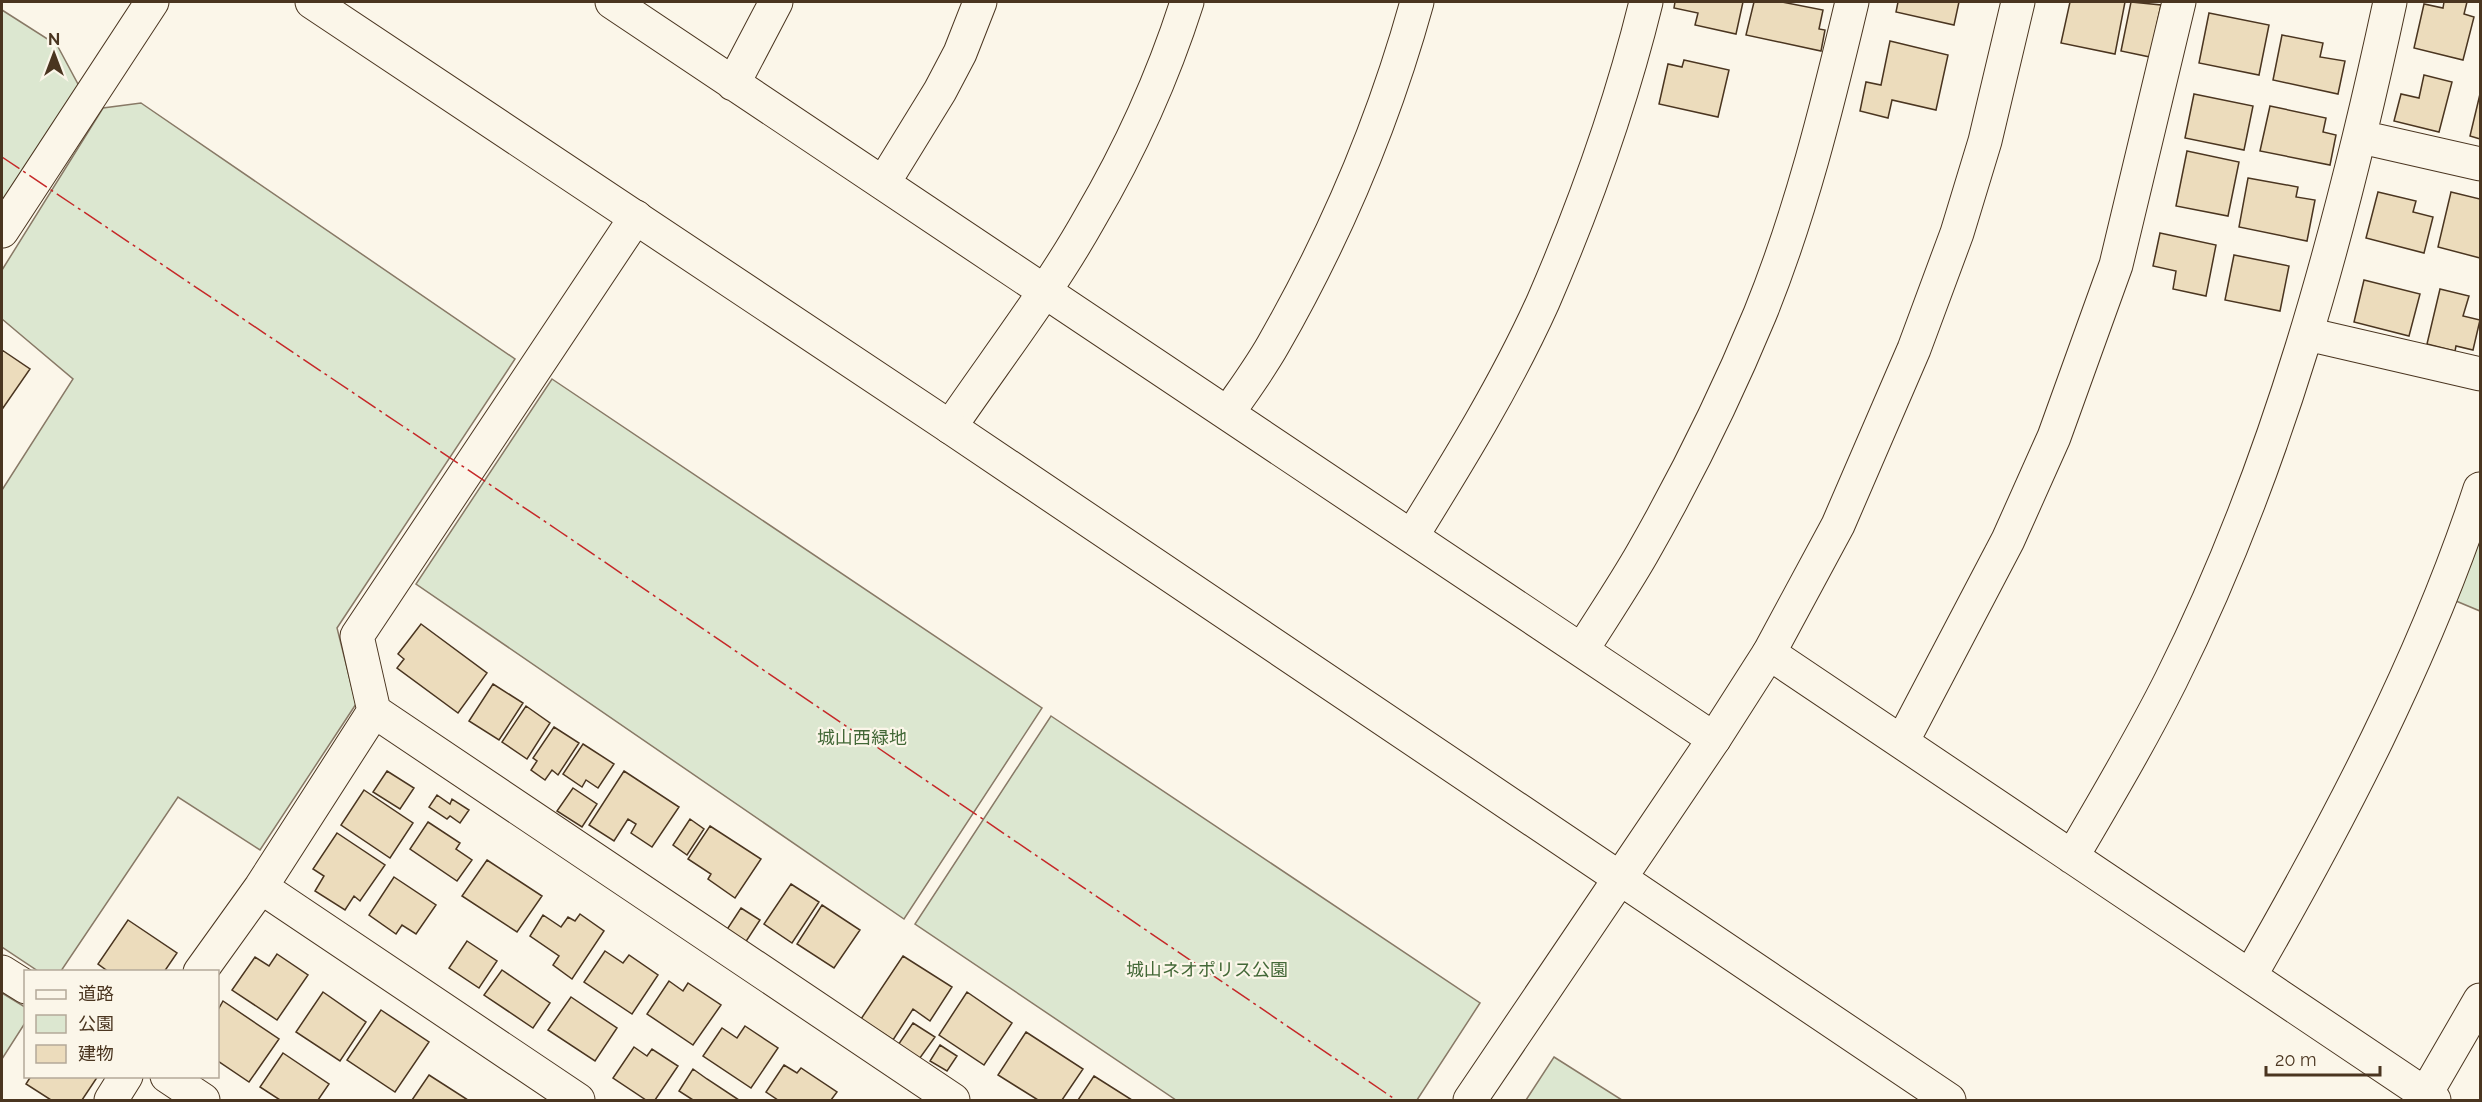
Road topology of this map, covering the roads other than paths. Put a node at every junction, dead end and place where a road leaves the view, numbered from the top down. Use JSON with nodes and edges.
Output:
{"nodes":[{"id":1,"x":152,"y":2,"type":"edge"},
{"id":2,"x":312,"y":2,"type":"edge"},
{"id":3,"x":612,"y":2,"type":"edge"},
{"id":4,"x":776,"y":2,"type":"edge"},
{"id":5,"x":980,"y":2,"type":"edge"},
{"id":6,"x":1187,"y":2,"type":"edge"},
{"id":7,"x":1417,"y":2,"type":"edge"},
{"id":8,"x":1646,"y":2,"type":"edge"},
{"id":9,"x":1852,"y":2,"type":"edge"},
{"id":10,"x":2018,"y":2,"type":"edge"},
{"id":11,"x":2180,"y":2,"type":"edge"},
{"id":12,"x":2390,"y":2,"type":"edge"},
{"id":13,"x":733,"y":84,"type":"junction"},
{"id":14,"x":2361,"y":137,"type":"junction"},
{"id":15,"x":2481,"y":164,"type":"edge"},
{"id":16,"x":884,"y":182,"type":"junction"},
{"id":17,"x":636,"y":218,"type":"junction"},
{"id":18,"x":2,"y":231,"type":"edge"},
{"id":19,"x":1044,"y":290,"type":"junction"},
{"id":20,"x":2307,"y":334,"type":"junction"},
{"id":21,"x":2481,"y":374,"type":"edge"},
{"id":22,"x":1228,"y":413,"type":"junction"},
{"id":23,"x":950,"y":427,"type":"junction"},
{"id":24,"x":2481,"y":489,"type":"edge"},
{"id":25,"x":1412,"y":536,"type":"junction"},
{"id":26,"x":1582,"y":650,"type":"junction"},
{"id":27,"x":1769,"y":653,"type":"junction"},
{"id":28,"x":374,"y":711,"type":"junction"},
{"id":29,"x":1714,"y":739,"type":"junction"},
{"id":30,"x":1902,"y":742,"type":"junction"},
{"id":31,"x":2073,"y":857,"type":"junction"},
{"id":32,"x":1618,"y":878,"type":"junction"},
{"id":33,"x":261,"y":887,"type":"junction"},
{"id":34,"x":201,"y":970,"type":"edge"},
{"id":35,"x":2,"y":972,"type":"edge"},
{"id":36,"x":2250,"y":976,"type":"junction"},
{"id":37,"x":24,"y":986,"type":"edge"},
{"id":38,"x":2481,"y":1000,"type":"edge"},
{"id":39,"x":125,"y":1078,"type":"edge"},
{"id":40,"x":168,"y":1078,"type":"edge"},
{"id":41,"x":2430,"y":1098,"type":"edge"},
{"id":42,"x":111,"y":1101,"type":"edge"},
{"id":43,"x":203,"y":1101,"type":"edge"},
{"id":44,"x":578,"y":1101,"type":"edge"},
{"id":45,"x":953,"y":1101,"type":"edge"},
{"id":46,"x":1470,"y":1101,"type":"edge"},
{"id":47,"x":1949,"y":1101,"type":"edge"}],
"edges":[{"from":1,"to":18,"type":"street"},
{"from":2,"to":17,"type":"street"},
{"from":3,"to":13,"type":"street"},
{"from":4,"to":13,"type":"street"},
{"from":5,"to":16,"type":"street"},
{"from":6,"to":19,"type":"street"},
{"from":7,"to":22,"type":"street"},
{"from":8,"to":25,"type":"street"},
{"from":9,"to":26,"type":"street"},
{"from":10,"to":27,"type":"street"},
{"from":11,"to":30,"type":"street"},
{"from":12,"to":14,"type":"street"},
{"from":13,"to":16,"type":"street"},
{"from":14,"to":15,"type":"street"},
{"from":14,"to":20,"type":"street"},
{"from":16,"to":19,"type":"street"},
{"from":17,"to":23,"type":"street"},
{"from":17,"to":28,"type":"street"},
{"from":19,"to":22,"type":"street"},
{"from":19,"to":23,"type":"street"},
{"from":20,"to":21,"type":"street"},
{"from":20,"to":31,"type":"street"},
{"from":22,"to":25,"type":"street"},
{"from":23,"to":32,"type":"street"},
{"from":24,"to":36,"type":"street"},
{"from":25,"to":26,"type":"street"},
{"from":26,"to":29,"type":"street"},
{"from":27,"to":29,"type":"street"},
{"from":27,"to":30,"type":"street"},
{"from":28,"to":33,"type":"street"},
{"from":28,"to":45,"type":"street"},
{"from":29,"to":32,"type":"street"},
{"from":30,"to":31,"type":"street"},
{"from":31,"to":36,"type":"street"},
{"from":32,"to":46,"type":"street"},
{"from":32,"to":47,"type":"street"},
{"from":33,"to":34,"type":"street"},
{"from":33,"to":44,"type":"street"},
{"from":35,"to":37,"type":"street"},
{"from":36,"to":41,"type":"street"},
{"from":38,"to":41,"type":"street"},
{"from":39,"to":42,"type":"street"},
{"from":40,"to":43,"type":"street"}]}
